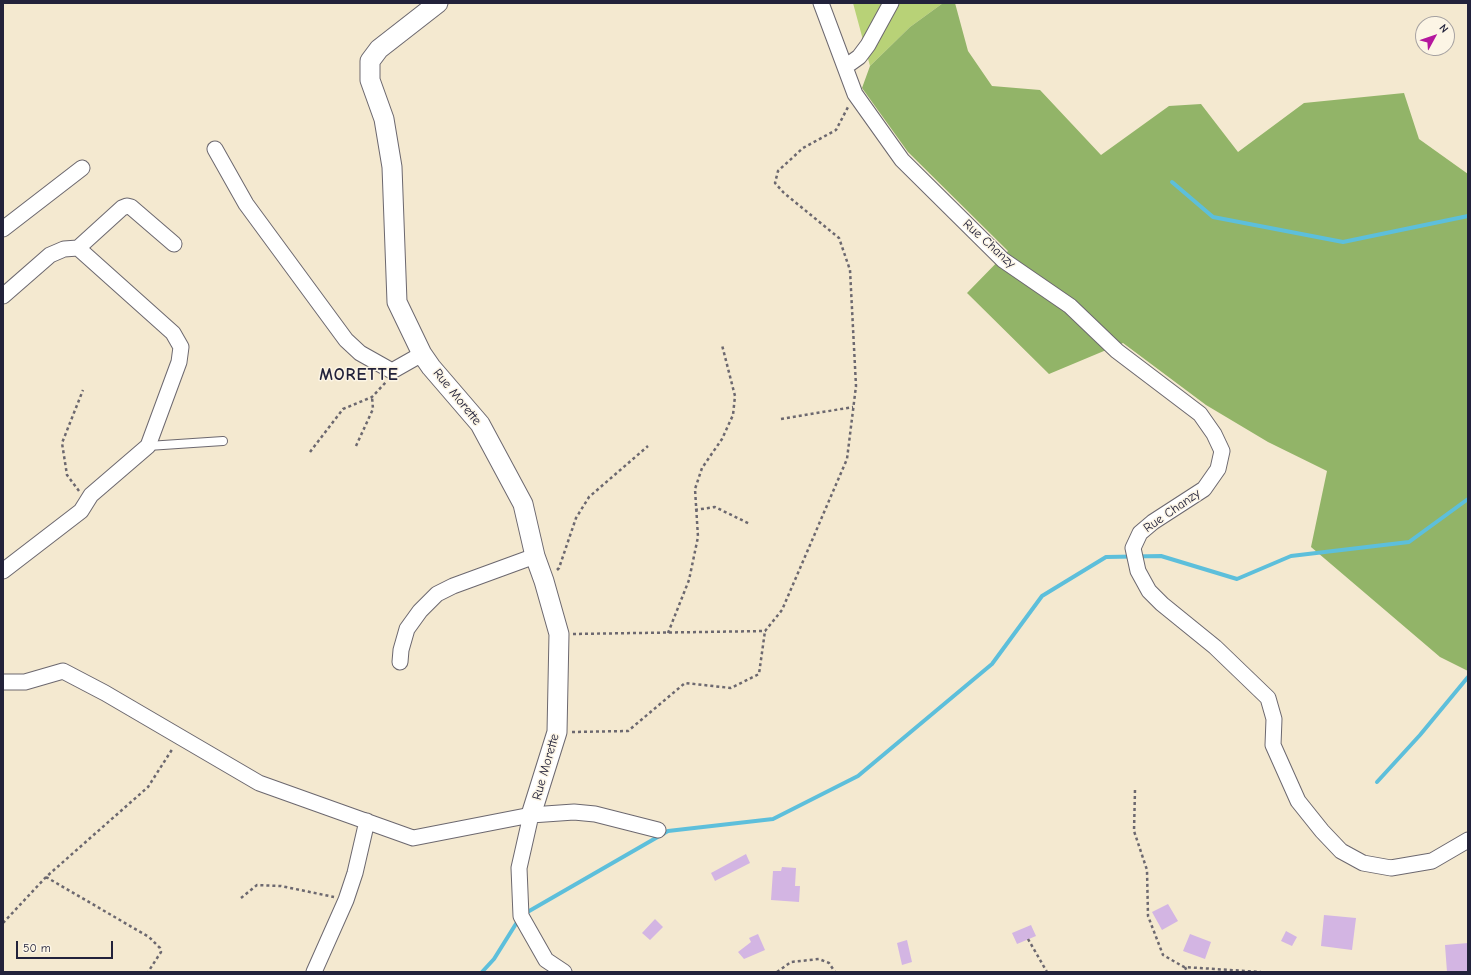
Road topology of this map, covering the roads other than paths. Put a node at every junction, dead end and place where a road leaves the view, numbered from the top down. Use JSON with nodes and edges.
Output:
{"nodes":[{"id":1,"x":438,"y":3,"type":"edge"},
{"id":2,"x":821,"y":3,"type":"edge"},
{"id":3,"x":891,"y":3,"type":"edge"},
{"id":4,"x":845,"y":67,"type":"junction"},
{"id":5,"x":215,"y":149,"type":"dead end"},
{"id":6,"x":82,"y":168,"type":"dead end"},
{"id":7,"x":3,"y":229,"type":"edge"},
{"id":8,"x":174,"y":244,"type":"dead end"},
{"id":9,"x":78,"y":248,"type":"junction"},
{"id":10,"x":3,"y":296,"type":"edge"},
{"id":11,"x":422,"y":354,"type":"junction"},
{"id":12,"x":223,"y":441,"type":"dead end"},
{"id":13,"x":148,"y":446,"type":"junction"},
{"id":14,"x":535,"y":556,"type":"junction"},
{"id":15,"x":3,"y":571,"type":"edge"},
{"id":16,"x":400,"y":662,"type":"dead end"},
{"id":17,"x":3,"y":682,"type":"edge"},
{"id":18,"x":531,"y":815,"type":"junction"},
{"id":19,"x":367,"y":822,"type":"junction"},
{"id":20,"x":658,"y":830,"type":"dead end"},
{"id":21,"x":1468,"y":840,"type":"edge"},
{"id":22,"x":314,"y":972,"type":"edge"},
{"id":23,"x":564,"y":972,"type":"edge"}],
"edges":[{"from":1,"to":11,"type":"street","name":"Rue Morette"},
{"from":2,"to":4,"type":"street","name":"Rue Chanzy"},
{"from":3,"to":4,"type":"street"},
{"from":4,"to":21,"type":"street","name":"Rue Chanzy"},
{"from":5,"to":11,"type":"street"},
{"from":6,"to":7,"type":"street"},
{"from":8,"to":9,"type":"street"},
{"from":9,"to":10,"type":"street"},
{"from":9,"to":13,"type":"street"},
{"from":11,"to":14,"type":"street","name":"Rue Morette"},
{"from":12,"to":13,"type":"lane"},
{"from":13,"to":15,"type":"street"},
{"from":14,"to":16,"type":"street"},
{"from":14,"to":18,"type":"street","name":"Rue Morette"},
{"from":17,"to":19,"type":"street"},
{"from":18,"to":19,"type":"street"},
{"from":18,"to":20,"type":"street"},
{"from":18,"to":23,"type":"street"},
{"from":19,"to":22,"type":"street"}]}
